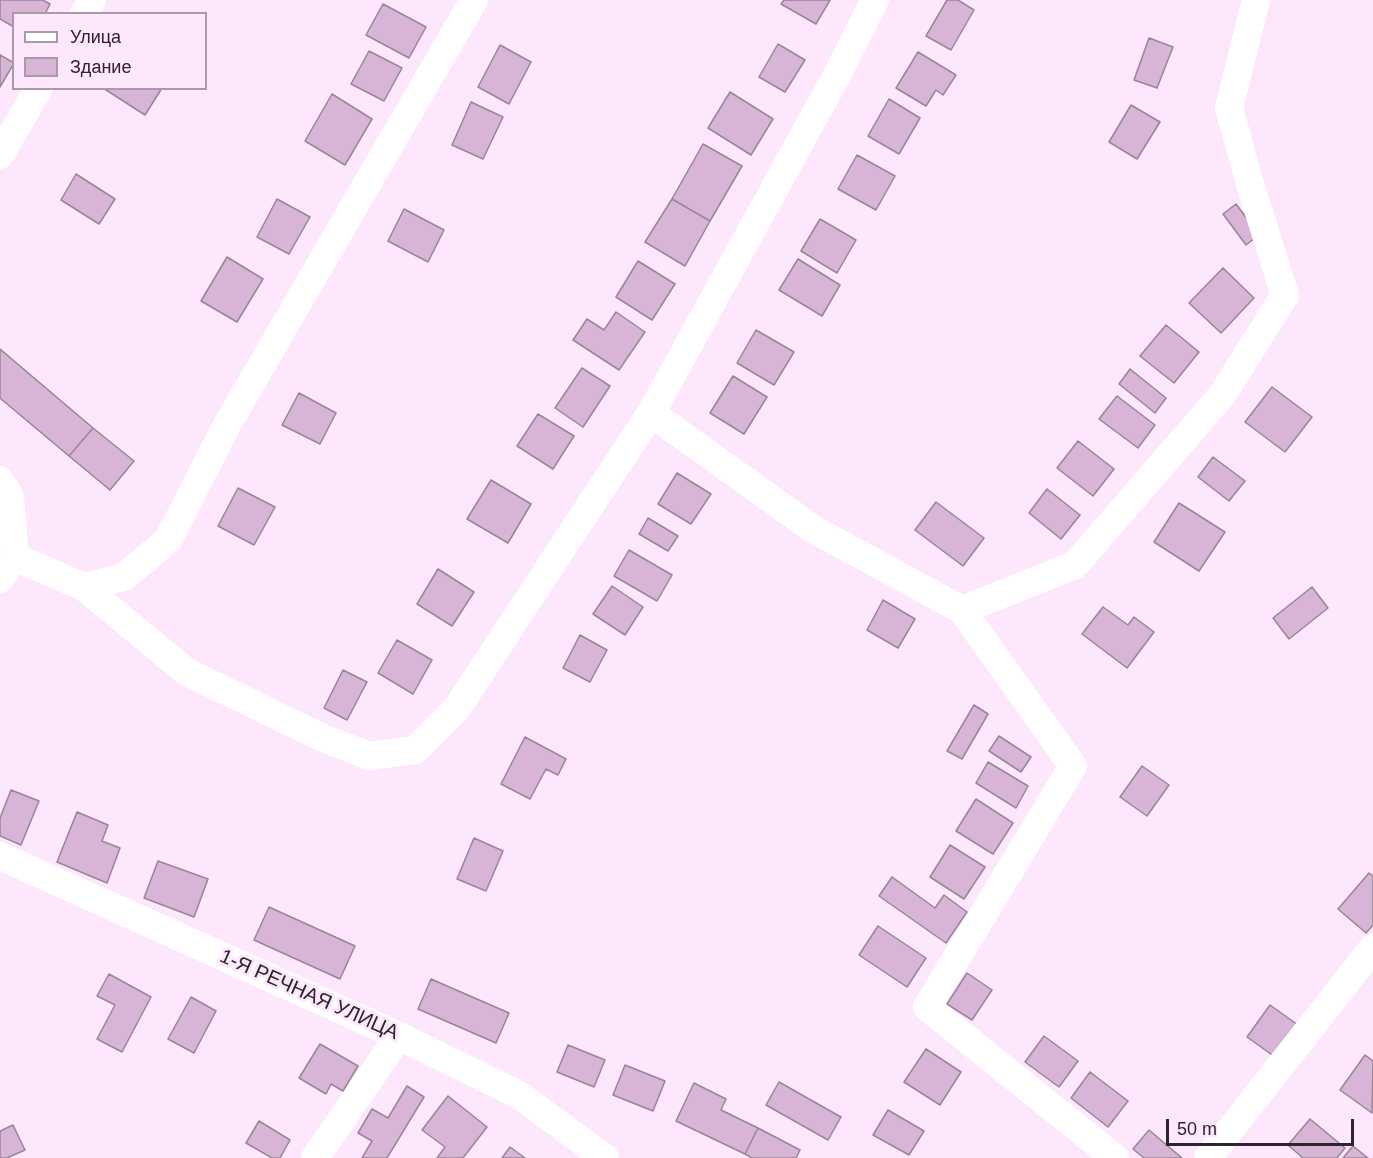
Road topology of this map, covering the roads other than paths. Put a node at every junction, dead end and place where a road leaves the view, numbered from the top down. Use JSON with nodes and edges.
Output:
{"nodes":[{"id":1,"x":474,"y":0,"type":"edge"},
{"id":2,"x":875,"y":0,"type":"edge"},
{"id":3,"x":1256,"y":0,"type":"edge"},
{"id":4,"x":38,"y":90,"type":"edge"},
{"id":5,"x":0,"y":155,"type":"edge"},
{"id":6,"x":651,"y":412,"type":"junction"},
{"id":7,"x":0,"y":480,"type":"edge"},
{"id":8,"x":8,"y":568,"type":"edge"},
{"id":9,"x":84,"y":587,"type":"junction"},
{"id":10,"x":962,"y":610,"type":"junction"},
{"id":11,"x":0,"y":856,"type":"edge"},
{"id":12,"x":1373,"y":948,"type":"edge"},
{"id":13,"x":399,"y":1036,"type":"junction"},
{"id":14,"x":315,"y":1158,"type":"edge"},
{"id":15,"x":605,"y":1158,"type":"edge"},
{"id":16,"x":1115,"y":1158,"type":"edge"},
{"id":17,"x":1208,"y":1158,"type":"edge"}],
"edges":[{"from":1,"to":9,"type":"street"},
{"from":2,"to":6,"type":"street"},
{"from":3,"to":10,"type":"street"},
{"from":4,"to":5,"type":"street"},
{"from":6,"to":9,"type":"street"},
{"from":6,"to":10,"type":"street"},
{"from":7,"to":8,"type":"street"},
{"from":8,"to":9,"type":"street"},
{"from":10,"to":16,"type":"street"},
{"from":11,"to":13,"type":"street","name":"1-Я РЕЧНАЯ УЛИЦА"},
{"from":12,"to":17,"type":"street"},
{"from":13,"to":14,"type":"street"},
{"from":13,"to":15,"type":"street","name":"1-Я РЕЧНАЯ УЛИЦА"}]}
